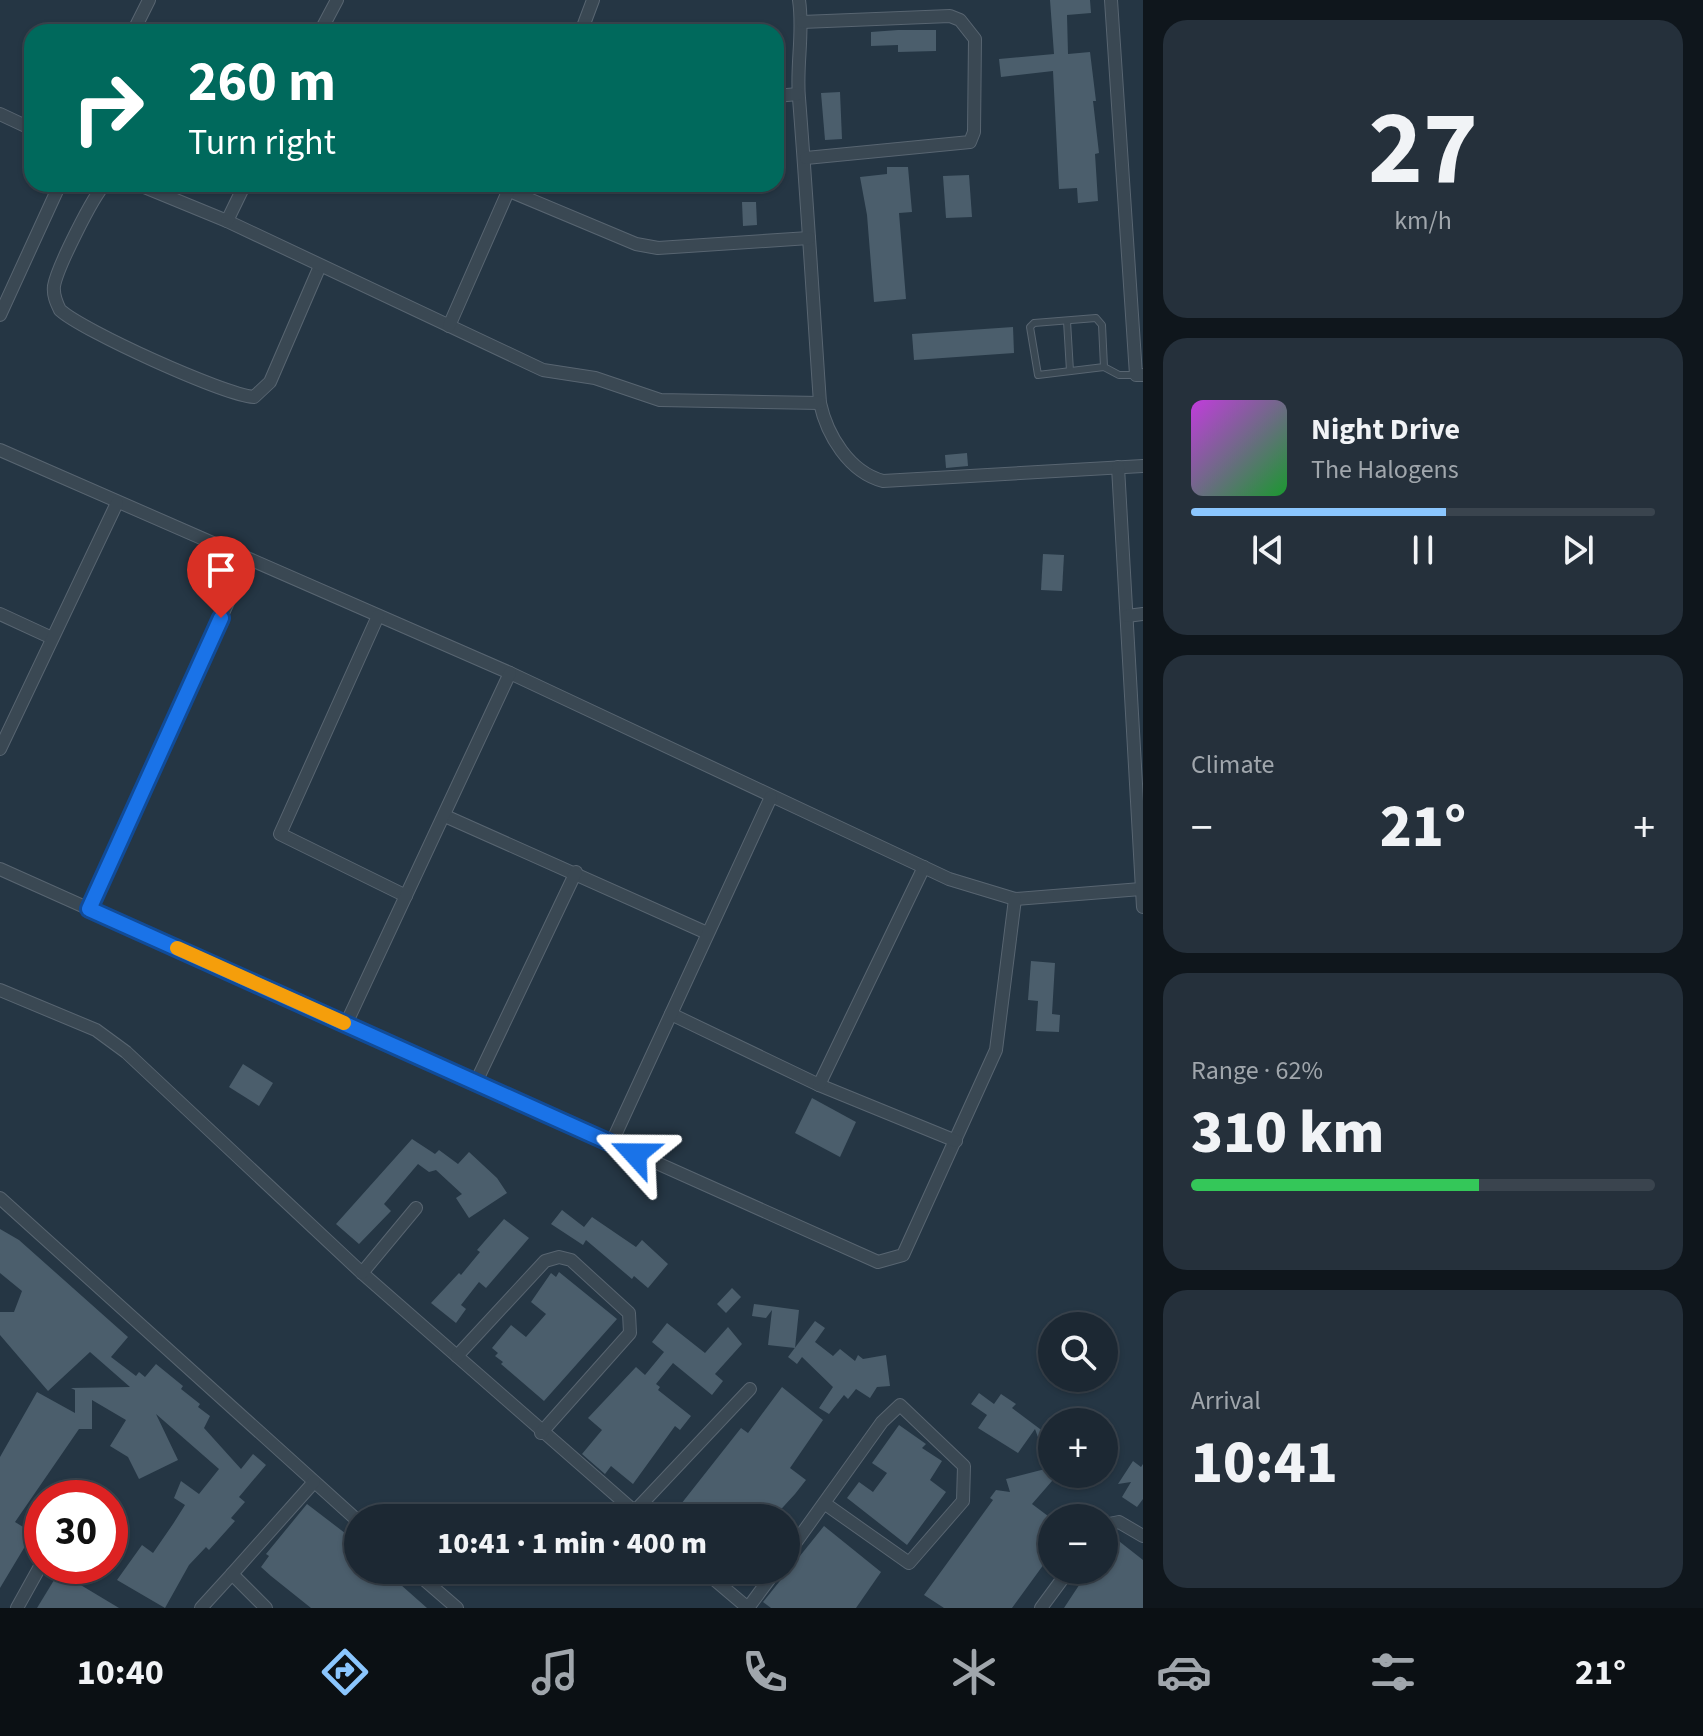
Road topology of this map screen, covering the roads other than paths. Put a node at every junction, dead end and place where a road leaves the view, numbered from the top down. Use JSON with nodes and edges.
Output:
{"nodes":[{"id":1,"x":149,"y":0,"type":"edge"},
{"id":2,"x":337,"y":0,"type":"edge"},
{"id":3,"x":593,"y":0,"type":"edge"},
{"id":4,"x":799,"y":0,"type":"edge"},
{"id":5,"x":1111,"y":0,"type":"edge"},
{"id":6,"x":802,"y":22,"type":"junction"},
{"id":7,"x":137,"y":24,"type":"edge"},
{"id":8,"x":324,"y":24,"type":"edge"},
{"id":9,"x":584,"y":24,"type":"edge"},
{"id":10,"x":798,"y":94,"type":"junction"},
{"id":11,"x":784,"y":95,"type":"edge"},
{"id":12,"x":0,"y":114,"type":"edge"},
{"id":13,"x":24,"y":125,"type":"edge"},
{"id":14,"x":806,"y":158,"type":"junction"},
{"id":15,"x":56,"y":192,"type":"edge"},
{"id":16,"x":99,"y":192,"type":"edge"},
{"id":17,"x":156,"y":192,"type":"edge"},
{"id":18,"x":241,"y":192,"type":"edge"},
{"id":19,"x":508,"y":192,"type":"edge"},
{"id":20,"x":519,"y":192,"type":"edge"},
{"id":21,"x":227,"y":221,"type":"junction"},
{"id":22,"x":809,"y":238,"type":"junction"},
{"id":23,"x":320,"y":266,"type":"junction"},
{"id":24,"x":0,"y":315,"type":"edge"},
{"id":25,"x":1067,"y":321,"type":"junction"},
{"id":26,"x":449,"y":326,"type":"junction"},
{"id":27,"x":1104,"y":367,"type":"junction"},
{"id":28,"x":1070,"y":371,"type":"junction"},
{"id":29,"x":1140,"y":375,"type":"edge"},
{"id":30,"x":820,"y":403,"type":"junction"},
{"id":31,"x":0,"y":450,"type":"edge"},
{"id":32,"x":1143,"y":466,"type":"edge"},
{"id":33,"x":1118,"y":467,"type":"junction"},
{"id":34,"x":117,"y":503,"type":"junction"},
{"id":35,"x":247,"y":560,"type":"junction"},
{"id":36,"x":0,"y":614,"type":"edge"},
{"id":37,"x":1143,"y":614,"type":"edge"},
{"id":38,"x":378,"y":616,"type":"junction"},
{"id":39,"x":1127,"y":616,"type":"junction"},
{"id":40,"x":52,"y":638,"type":"junction"},
{"id":41,"x":510,"y":673,"type":"junction"},
{"id":42,"x":0,"y":749,"type":"edge"},
{"id":43,"x":1138,"y":761,"type":"edge"},
{"id":44,"x":771,"y":797,"type":"junction"},
{"id":45,"x":445,"y":816,"type":"junction"},
{"id":46,"x":924,"y":867,"type":"junction"},
{"id":47,"x":0,"y":869,"type":"edge"},
{"id":48,"x":576,"y":872,"type":"junction"},
{"id":49,"x":1141,"y":889,"type":"edge"},
{"id":50,"x":406,"y":896,"type":"junction"},
{"id":51,"x":1015,"y":899,"type":"junction"},
{"id":52,"x":1143,"y":907,"type":"edge"},
{"id":53,"x":89,"y":909,"type":"junction"},
{"id":54,"x":707,"y":933,"type":"junction"},
{"id":55,"x":0,"y":990,"type":"edge"},
{"id":56,"x":671,"y":1014,"type":"junction"},
{"id":57,"x":346,"y":1024,"type":"junction"},
{"id":58,"x":476,"y":1082,"type":"junction"},
{"id":59,"x":819,"y":1085,"type":"junction"},
{"id":60,"x":956,"y":1141,"type":"junction"},
{"id":61,"x":611,"y":1144,"type":"junction"},
{"id":62,"x":0,"y":1198,"type":"edge"},
{"id":63,"x":416,"y":1208,"type":"dead end"},
{"id":64,"x":362,"y":1273,"type":"junction"},
{"id":65,"x":457,"y":1356,"type":"junction"},
{"id":66,"x":750,"y":1389,"type":"dead end"},
{"id":67,"x":541,"y":1433,"type":"junction"},
{"id":68,"x":314,"y":1482,"type":"junction"},
{"id":69,"x":824,"y":1503,"type":"junction"},
{"id":70,"x":625,"y":1504,"type":"edge"},
{"id":71,"x":648,"y":1504,"type":"edge"},
{"id":72,"x":344,"y":1509,"type":"edge"},
{"id":73,"x":1118,"y":1522,"type":"edge"},
{"id":74,"x":800,"y":1536,"type":"edge"},
{"id":75,"x":1143,"y":1536,"type":"edge"},
{"id":76,"x":232,"y":1574,"type":"junction"},
{"id":77,"x":30,"y":1584,"type":"edge"},
{"id":78,"x":429,"y":1584,"type":"edge"},
{"id":79,"x":720,"y":1584,"type":"edge"},
{"id":80,"x":766,"y":1584,"type":"edge"},
{"id":81,"x":1059,"y":1584,"type":"edge"},
{"id":82,"x":17,"y":1608,"type":"edge"},
{"id":83,"x":201,"y":1608,"type":"edge"},
{"id":84,"x":266,"y":1608,"type":"edge"},
{"id":85,"x":457,"y":1608,"type":"edge"},
{"id":86,"x":1041,"y":1608,"type":"edge"}],
"edges":[{"from":1,"to":7,"type":"street"},
{"from":2,"to":8,"type":"street"},
{"from":3,"to":9,"type":"street"},
{"from":4,"to":6,"type":"street"},
{"from":5,"to":29,"type":"street"},
{"from":6,"to":10,"type":"street"},
{"from":6,"to":14,"type":"street"},
{"from":10,"to":11,"type":"street"},
{"from":10,"to":14,"type":"street"},
{"from":12,"to":13,"type":"street"},
{"from":14,"to":22,"type":"street"},
{"from":15,"to":24,"type":"street"},
{"from":16,"to":23,"type":"street"},
{"from":17,"to":21,"type":"street"},
{"from":18,"to":21,"type":"street"},
{"from":19,"to":26,"type":"street"},
{"from":20,"to":22,"type":"street"},
{"from":21,"to":23,"type":"street"},
{"from":22,"to":30,"type":"street"},
{"from":23,"to":26,"type":"street"},
{"from":25,"to":27,"type":"lane"},
{"from":25,"to":28,"type":"lane"},
{"from":25,"to":28,"type":"lane"},
{"from":26,"to":30,"type":"street"},
{"from":27,"to":28,"type":"lane"},
{"from":27,"to":29,"type":"lane"},
{"from":30,"to":33,"type":"street"},
{"from":31,"to":34,"type":"street"},
{"from":32,"to":33,"type":"street"},
{"from":33,"to":39,"type":"street"},
{"from":34,"to":35,"type":"street"},
{"from":34,"to":40,"type":"street"},
{"from":35,"to":38,"type":"street"},
{"from":35,"to":53,"type":"street"},
{"from":36,"to":40,"type":"street"},
{"from":37,"to":39,"type":"street"},
{"from":38,"to":41,"type":"street"},
{"from":38,"to":50,"type":"street"},
{"from":39,"to":43,"type":"street"},
{"from":40,"to":42,"type":"street"},
{"from":41,"to":44,"type":"street"},
{"from":41,"to":45,"type":"street"},
{"from":43,"to":49,"type":"street"},
{"from":44,"to":46,"type":"street"},
{"from":44,"to":54,"type":"street"},
{"from":45,"to":48,"type":"street"},
{"from":45,"to":50,"type":"street"},
{"from":46,"to":51,"type":"street"},
{"from":46,"to":59,"type":"street"},
{"from":47,"to":53,"type":"street"},
{"from":48,"to":54,"type":"street"},
{"from":48,"to":58,"type":"street"},
{"from":49,"to":51,"type":"street"},
{"from":49,"to":52,"type":"street"},
{"from":50,"to":57,"type":"street"},
{"from":51,"to":60,"type":"street"},
{"from":53,"to":57,"type":"street"},
{"from":54,"to":56,"type":"street"},
{"from":55,"to":64,"type":"street"},
{"from":56,"to":59,"type":"street"},
{"from":56,"to":61,"type":"street"},
{"from":57,"to":58,"type":"street"},
{"from":58,"to":61,"type":"street"},
{"from":59,"to":60,"type":"street"},
{"from":60,"to":61,"type":"street"},
{"from":62,"to":68,"type":"street"},
{"from":63,"to":64,"type":"street"},
{"from":64,"to":65,"type":"street"},
{"from":65,"to":67,"type":"street"},
{"from":65,"to":67,"type":"street"},
{"from":66,"to":71,"type":"street"},
{"from":67,"to":70,"type":"street"},
{"from":68,"to":72,"type":"street"},
{"from":68,"to":76,"type":"street"},
{"from":69,"to":69,"type":"street"},
{"from":69,"to":74,"type":"street"},
{"from":73,"to":75,"type":"street"},
{"from":76,"to":83,"type":"street"},
{"from":76,"to":84,"type":"street"},
{"from":77,"to":82,"type":"street"},
{"from":78,"to":85,"type":"street"},
{"from":79,"to":80,"type":"street"},
{"from":81,"to":86,"type":"street"}]}
